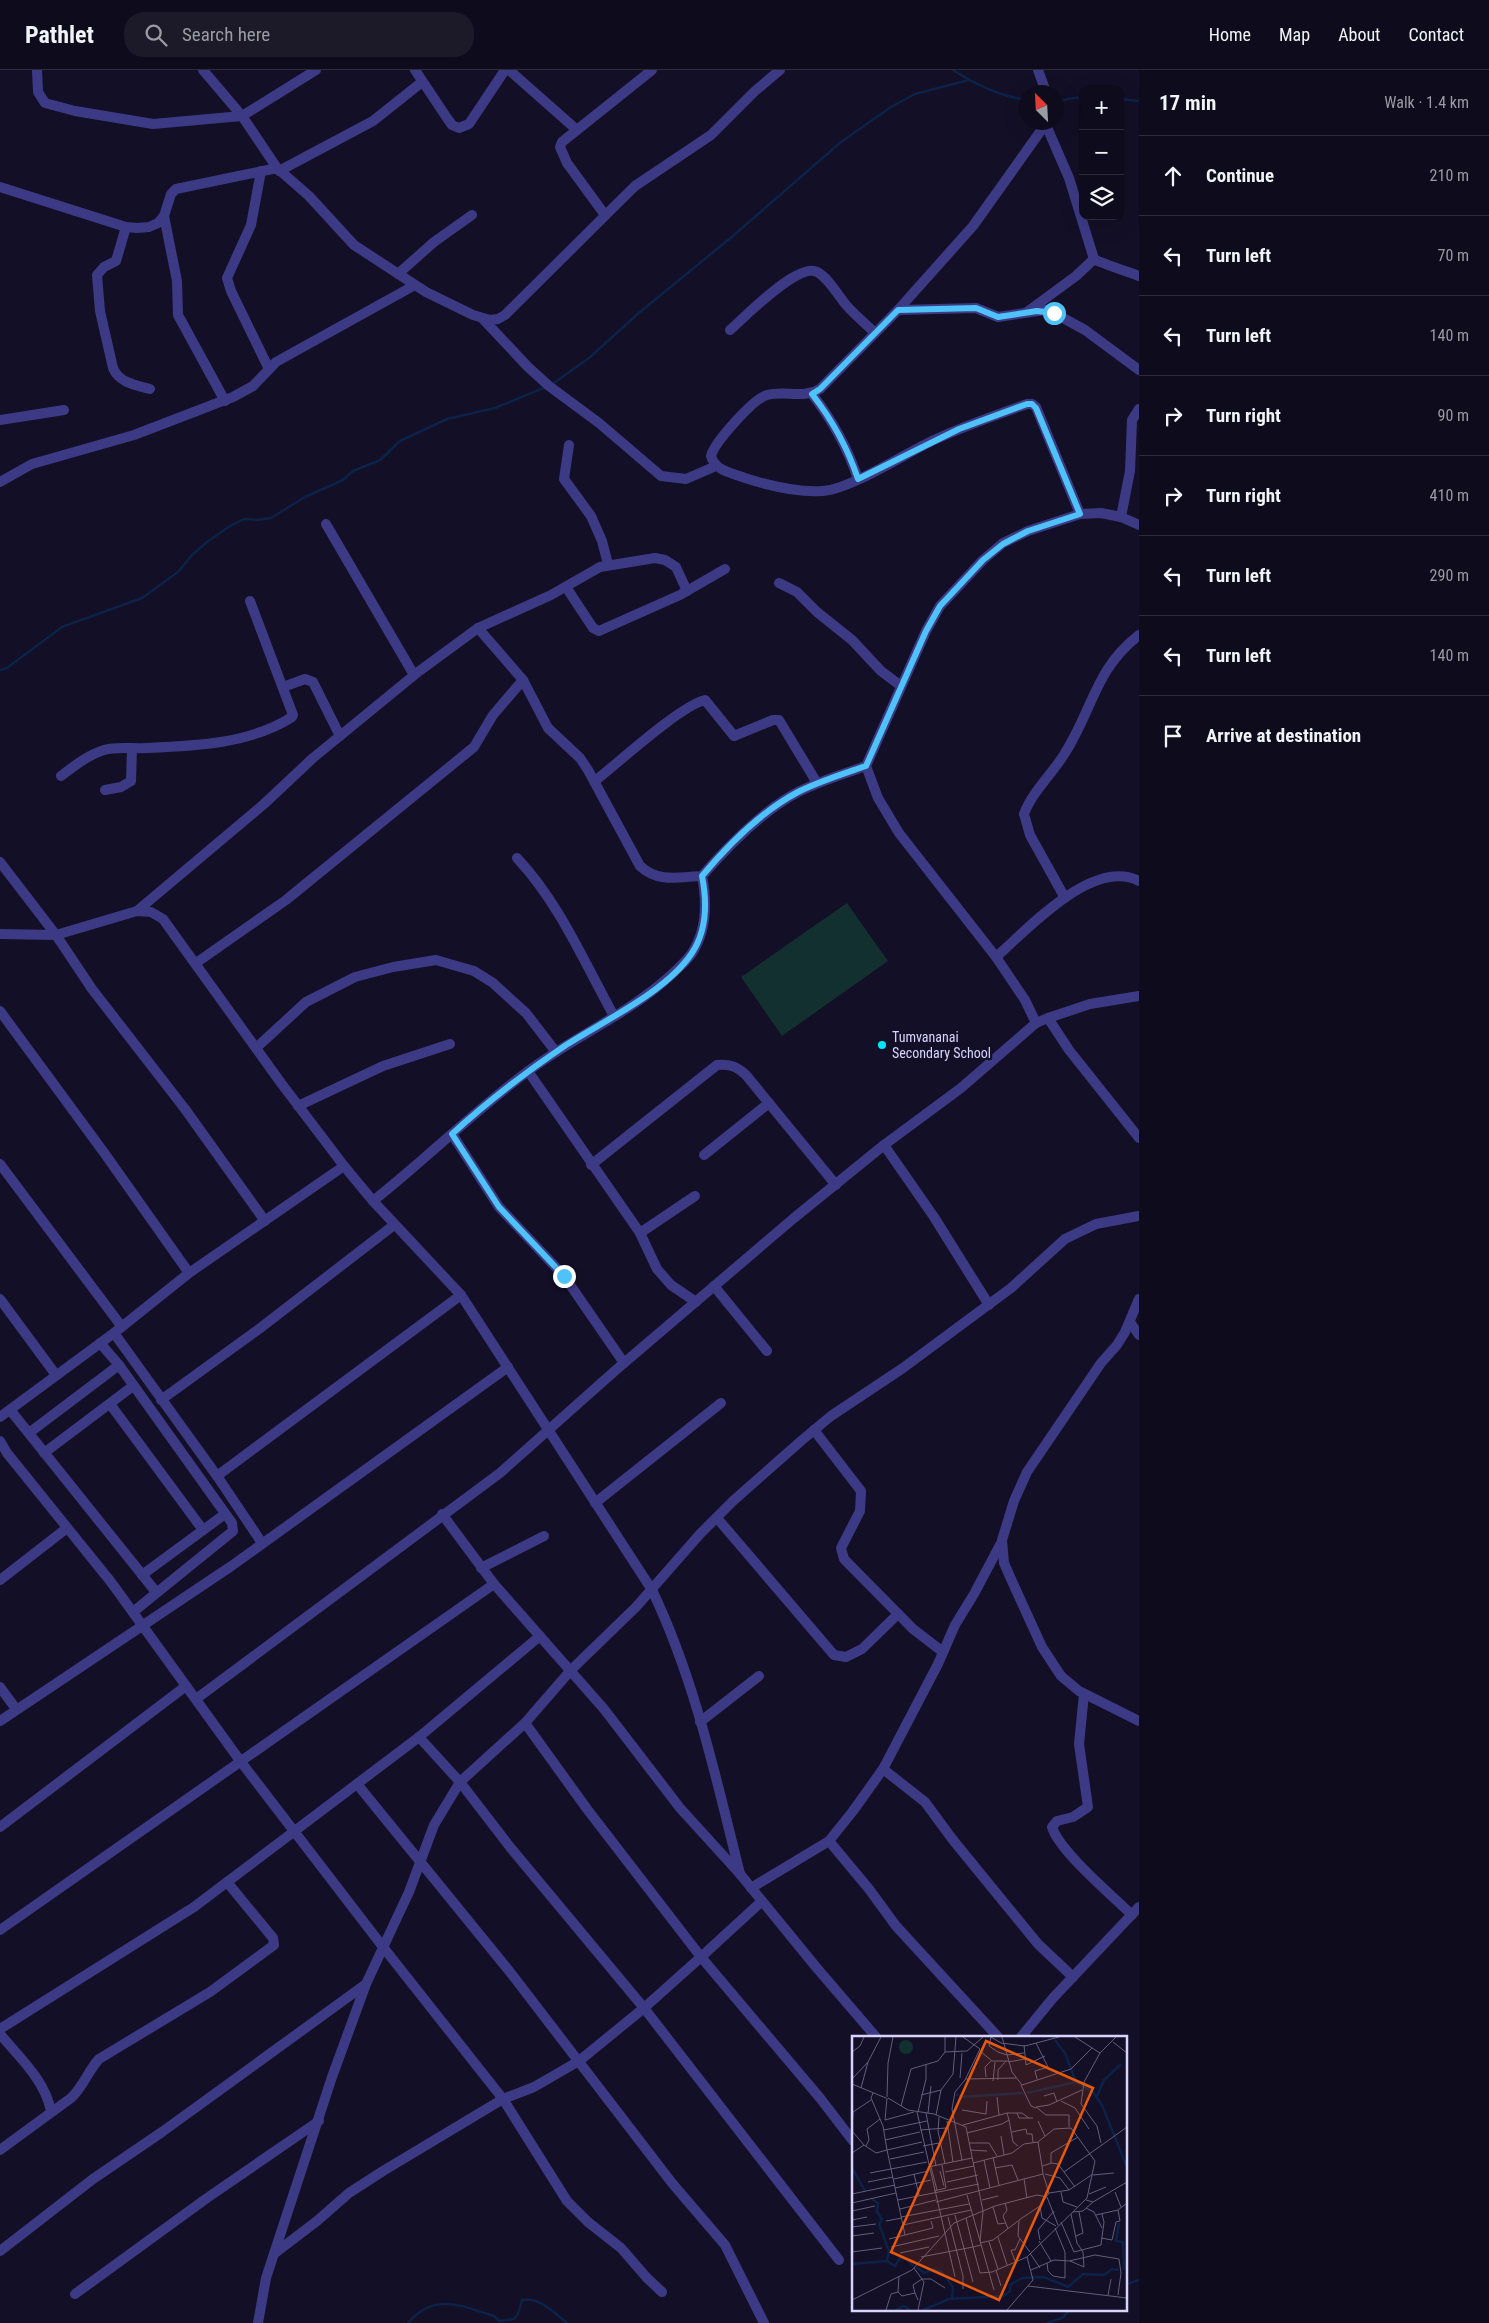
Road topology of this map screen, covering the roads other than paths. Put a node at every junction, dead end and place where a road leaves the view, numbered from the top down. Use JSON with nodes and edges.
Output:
{"nodes":[{"id":1,"x":37,"y":70,"type":"edge"},
{"id":2,"x":203,"y":70,"type":"edge"},
{"id":3,"x":316,"y":70,"type":"edge"},
{"id":4,"x":415,"y":70,"type":"edge"},
{"id":5,"x":507,"y":70,"type":"edge"},
{"id":6,"x":652,"y":70,"type":"edge"},
{"id":7,"x":780,"y":70,"type":"edge"},
{"id":8,"x":1038,"y":70,"type":"edge"},
{"id":9,"x":422,"y":82,"type":"junction"},
{"id":10,"x":1043,"y":85,"type":"edge"},
{"id":11,"x":242,"y":116,"type":"junction"},
{"id":12,"x":577,"y":130,"type":"junction"},
{"id":13,"x":1042,"y":130,"type":"edge"},
{"id":14,"x":1049,"y":130,"type":"edge"},
{"id":15,"x":278,"y":169,"type":"junction"},
{"id":16,"x":261,"y":171,"type":"junction"},
{"id":17,"x":0,"y":187,"type":"edge"},
{"id":18,"x":472,"y":215,"type":"dead end"},
{"id":19,"x":605,"y":215,"type":"junction"},
{"id":20,"x":164,"y":216,"type":"junction"},
{"id":21,"x":126,"y":227,"type":"junction"},
{"id":22,"x":1094,"y":259,"type":"junction"},
{"id":23,"x":398,"y":274,"type":"junction"},
{"id":24,"x":1139,"y":276,"type":"edge"},
{"id":25,"x":415,"y":285,"type":"junction"},
{"id":26,"x":898,"y":310,"type":"junction"},
{"id":27,"x":1026,"y":312,"type":"junction"},
{"id":28,"x":483,"y":319,"type":"junction"},
{"id":29,"x":730,"y":330,"type":"dead end"},
{"id":30,"x":875,"y":333,"type":"junction"},
{"id":31,"x":269,"y":369,"type":"junction"},
{"id":32,"x":1139,"y":370,"type":"edge"},
{"id":33,"x":150,"y":389,"type":"dead end"},
{"id":34,"x":812,"y":394,"type":"junction"},
{"id":35,"x":225,"y":401,"type":"junction"},
{"id":36,"x":1139,"y":409,"type":"edge"},
{"id":37,"x":64,"y":410,"type":"dead end"},
{"id":38,"x":0,"y":420,"type":"edge"},
{"id":39,"x":569,"y":445,"type":"dead end"},
{"id":40,"x":716,"y":466,"type":"junction"},
{"id":41,"x":858,"y":479,"type":"junction"},
{"id":42,"x":0,"y":482,"type":"edge"},
{"id":43,"x":1080,"y":514,"type":"junction"},
{"id":44,"x":1121,"y":517,"type":"junction"},
{"id":45,"x":326,"y":524,"type":"dead end"},
{"id":46,"x":1139,"y":525,"type":"edge"},
{"id":47,"x":608,"y":564,"type":"junction"},
{"id":48,"x":725,"y":570,"type":"dead end"},
{"id":49,"x":780,"y":583,"type":"dead end"},
{"id":50,"x":566,"y":587,"type":"junction"},
{"id":51,"x":687,"y":591,"type":"junction"},
{"id":52,"x":250,"y":601,"type":"dead end"},
{"id":53,"x":478,"y":628,"type":"junction"},
{"id":54,"x":1139,"y":635,"type":"edge"},
{"id":55,"x":414,"y":675,"type":"junction"},
{"id":56,"x":523,"y":680,"type":"junction"},
{"id":57,"x":901,"y":686,"type":"junction"},
{"id":58,"x":283,"y":687,"type":"junction"},
{"id":59,"x":340,"y":736,"type":"junction"},
{"id":60,"x":132,"y":749,"type":"junction"},
{"id":61,"x":866,"y":766,"type":"junction"},
{"id":62,"x":61,"y":776,"type":"dead end"},
{"id":63,"x":595,"y":781,"type":"junction"},
{"id":64,"x":817,"y":783,"type":"junction"},
{"id":65,"x":105,"y":790,"type":"dead end"},
{"id":66,"x":518,"y":858,"type":"dead end"},
{"id":67,"x":0,"y":862,"type":"edge"},
{"id":68,"x":702,"y":876,"type":"junction"},
{"id":69,"x":1139,"y":881,"type":"edge"},
{"id":70,"x":1066,"y":898,"type":"junction"},
{"id":71,"x":137,"y":912,"type":"junction"},
{"id":72,"x":0,"y":934,"type":"edge"},
{"id":73,"x":56,"y":935,"type":"junction"},
{"id":74,"x":996,"y":957,"type":"junction"},
{"id":75,"x":196,"y":963,"type":"junction"},
{"id":76,"x":1139,"y":996,"type":"edge"},
{"id":77,"x":0,"y":1011,"type":"edge"},
{"id":78,"x":614,"y":1016,"type":"junction"},
{"id":79,"x":1048,"y":1018,"type":"junction"},
{"id":80,"x":1036,"y":1023,"type":"junction"},
{"id":81,"x":450,"y":1044,"type":"dead end"},
{"id":82,"x":256,"y":1048,"type":"junction"},
{"id":83,"x":556,"y":1052,"type":"junction"},
{"id":84,"x":528,"y":1071,"type":"junction"},
{"id":85,"x":769,"y":1103,"type":"junction"},
{"id":86,"x":298,"y":1106,"type":"junction"},
{"id":87,"x":452,"y":1134,"type":"junction"},
{"id":88,"x":1139,"y":1138,"type":"edge"},
{"id":89,"x":884,"y":1145,"type":"junction"},
{"id":90,"x":704,"y":1155,"type":"dead end"},
{"id":91,"x":0,"y":1164,"type":"edge"},
{"id":92,"x":591,"y":1165,"type":"junction"},
{"id":93,"x":344,"y":1166,"type":"junction"},
{"id":94,"x":836,"y":1185,"type":"junction"},
{"id":95,"x":695,"y":1196,"type":"dead end"},
{"id":96,"x":373,"y":1201,"type":"junction"},
{"id":97,"x":1139,"y":1216,"type":"edge"},
{"id":98,"x":265,"y":1221,"type":"junction"},
{"id":99,"x":394,"y":1225,"type":"junction"},
{"id":100,"x":640,"y":1233,"type":"junction"},
{"id":101,"x":189,"y":1274,"type":"junction"},
{"id":102,"x":714,"y":1286,"type":"junction"},
{"id":103,"x":461,"y":1295,"type":"junction"},
{"id":104,"x":0,"y":1298,"type":"edge"},
{"id":105,"x":1139,"y":1300,"type":"edge"},
{"id":106,"x":696,"y":1302,"type":"junction"},
{"id":107,"x":989,"y":1305,"type":"junction"},
{"id":108,"x":1130,"y":1322,"type":"junction"},
{"id":109,"x":118,"y":1330,"type":"junction"},
{"id":110,"x":1139,"y":1335,"type":"edge"},
{"id":111,"x":100,"y":1343,"type":"junction"},
{"id":112,"x":767,"y":1351,"type":"dead end"},
{"id":113,"x":624,"y":1363,"type":"junction"},
{"id":114,"x":119,"y":1365,"type":"junction"},
{"id":115,"x":508,"y":1367,"type":"junction"},
{"id":116,"x":56,"y":1375,"type":"junction"},
{"id":117,"x":133,"y":1386,"type":"junction"},
{"id":118,"x":161,"y":1400,"type":"junction"},
{"id":119,"x":721,"y":1403,"type":"dead end"},
{"id":120,"x":110,"y":1404,"type":"junction"},
{"id":121,"x":11,"y":1411,"type":"junction"},
{"id":122,"x":0,"y":1417,"type":"edge"},
{"id":123,"x":547,"y":1430,"type":"junction"},
{"id":124,"x":814,"y":1430,"type":"junction"},
{"id":125,"x":29,"y":1433,"type":"junction"},
{"id":126,"x":0,"y":1441,"type":"edge"},
{"id":127,"x":44,"y":1453,"type":"junction"},
{"id":128,"x":3,"y":1455,"type":"edge"},
{"id":129,"x":217,"y":1476,"type":"junction"},
{"id":130,"x":595,"y":1503,"type":"junction"},
{"id":131,"x":225,"y":1514,"type":"junction"},
{"id":132,"x":442,"y":1514,"type":"junction"},
{"id":133,"x":717,"y":1518,"type":"junction"},
{"id":134,"x":67,"y":1528,"type":"junction"},
{"id":135,"x":203,"y":1530,"type":"junction"},
{"id":136,"x":544,"y":1536,"type":"dead end"},
{"id":137,"x":1002,"y":1540,"type":"junction"},
{"id":138,"x":262,"y":1543,"type":"junction"},
{"id":139,"x":482,"y":1568,"type":"junction"},
{"id":140,"x":142,"y":1575,"type":"junction"},
{"id":141,"x":0,"y":1580,"type":"edge"},
{"id":142,"x":494,"y":1584,"type":"junction"},
{"id":143,"x":652,"y":1590,"type":"junction"},
{"id":144,"x":156,"y":1592,"type":"junction"},
{"id":145,"x":133,"y":1612,"type":"junction"},
{"id":146,"x":898,"y":1614,"type":"junction"},
{"id":147,"x":144,"y":1626,"type":"junction"},
{"id":148,"x":540,"y":1636,"type":"junction"},
{"id":149,"x":943,"y":1652,"type":"junction"},
{"id":150,"x":571,"y":1670,"type":"junction"},
{"id":151,"x":758,"y":1676,"type":"dead end"},
{"id":152,"x":186,"y":1686,"type":"junction"},
{"id":153,"x":0,"y":1687,"type":"edge"},
{"id":154,"x":1084,"y":1694,"type":"junction"},
{"id":155,"x":196,"y":1699,"type":"junction"},
{"id":156,"x":16,"y":1709,"type":"junction"},
{"id":157,"x":0,"y":1721,"type":"edge"},
{"id":158,"x":700,"y":1722,"type":"junction"},
{"id":159,"x":1139,"y":1722,"type":"edge"},
{"id":160,"x":524,"y":1723,"type":"junction"},
{"id":161,"x":419,"y":1737,"type":"junction"},
{"id":162,"x":240,"y":1762,"type":"junction"},
{"id":163,"x":883,"y":1769,"type":"junction"},
{"id":164,"x":460,"y":1782,"type":"junction"},
{"id":165,"x":357,"y":1784,"type":"junction"},
{"id":166,"x":0,"y":1827,"type":"edge"},
{"id":167,"x":293,"y":1831,"type":"junction"},
{"id":168,"x":829,"y":1841,"type":"junction"},
{"id":169,"x":420,"y":1862,"type":"junction"},
{"id":170,"x":740,"y":1874,"type":"junction"},
{"id":171,"x":227,"y":1882,"type":"junction"},
{"id":172,"x":751,"y":1888,"type":"junction"},
{"id":173,"x":761,"y":1902,"type":"junction"},
{"id":174,"x":1136,"y":1911,"type":"edge"},
{"id":175,"x":0,"y":1930,"type":"edge"},
{"id":176,"x":383,"y":1947,"type":"junction"},
{"id":177,"x":701,"y":1957,"type":"junction"},
{"id":178,"x":1073,"y":1977,"type":"junction"},
{"id":179,"x":366,"y":1984,"type":"junction"},
{"id":180,"x":644,"y":2008,"type":"junction"},
{"id":181,"x":0,"y":2028,"type":"edge"},
{"id":182,"x":875,"y":2036,"type":"edge"},
{"id":183,"x":997,"y":2036,"type":"edge"},
{"id":184,"x":1023,"y":2036,"type":"edge"},
{"id":185,"x":2,"y":2041,"type":"edge"},
{"id":186,"x":579,"y":2061,"type":"junction"},
{"id":187,"x":503,"y":2099,"type":"junction"},
{"id":188,"x":51,"y":2111,"type":"junction"},
{"id":189,"x":319,"y":2121,"type":"junction"},
{"id":190,"x":852,"y":2140,"type":"edge"},
{"id":191,"x":0,"y":2150,"type":"edge"},
{"id":192,"x":0,"y":2251,"type":"edge"},
{"id":193,"x":275,"y":2253,"type":"junction"},
{"id":194,"x":839,"y":2260,"type":"dead end"},
{"id":195,"x":662,"y":2292,"type":"dead end"},
{"id":196,"x":75,"y":2294,"type":"dead end"},
{"id":197,"x":258,"y":2323,"type":"edge"},
{"id":198,"x":764,"y":2323,"type":"edge"}],
"edges":[{"from":1,"to":11,"type":"street"},
{"from":2,"to":11,"type":"street"},
{"from":3,"to":11,"type":"street"},
{"from":4,"to":9,"type":"street"},
{"from":5,"to":9,"type":"street"},
{"from":5,"to":12,"type":"street"},
{"from":6,"to":12,"type":"street"},
{"from":7,"to":19,"type":"street"},
{"from":8,"to":10,"type":"street"},
{"from":9,"to":15,"type":"street"},
{"from":11,"to":15,"type":"street"},
{"from":12,"to":19,"type":"street"},
{"from":13,"to":26,"type":"street"},
{"from":14,"to":22,"type":"street"},
{"from":15,"to":16,"type":"street"},
{"from":15,"to":23,"type":"street"},
{"from":16,"to":20,"type":"street"},
{"from":16,"to":31,"type":"street"},
{"from":17,"to":21,"type":"street"},
{"from":18,"to":23,"type":"street"},
{"from":19,"to":28,"type":"street"},
{"from":20,"to":21,"type":"street"},
{"from":20,"to":35,"type":"street"},
{"from":21,"to":33,"type":"street"},
{"from":22,"to":24,"type":"street"},
{"from":22,"to":27,"type":"street"},
{"from":23,"to":25,"type":"street"},
{"from":25,"to":28,"type":"street"},
{"from":25,"to":31,"type":"street"},
{"from":26,"to":27,"type":"street"},
{"from":26,"to":30,"type":"street"},
{"from":27,"to":32,"type":"street"},
{"from":28,"to":40,"type":"street"},
{"from":29,"to":30,"type":"street"},
{"from":30,"to":34,"type":"street"},
{"from":31,"to":35,"type":"street"},
{"from":34,"to":40,"type":"street"},
{"from":34,"to":41,"type":"street"},
{"from":35,"to":42,"type":"street"},
{"from":36,"to":44,"type":"street"},
{"from":37,"to":38,"type":"street"},
{"from":39,"to":47,"type":"street"},
{"from":40,"to":41,"type":"street"},
{"from":41,"to":43,"type":"street"},
{"from":43,"to":44,"type":"street"},
{"from":43,"to":57,"type":"street"},
{"from":44,"to":46,"type":"street"},
{"from":45,"to":55,"type":"street"},
{"from":47,"to":50,"type":"street"},
{"from":47,"to":51,"type":"street"},
{"from":48,"to":51,"type":"street"},
{"from":49,"to":57,"type":"street"},
{"from":50,"to":51,"type":"street"},
{"from":50,"to":53,"type":"street"},
{"from":52,"to":58,"type":"street"},
{"from":53,"to":55,"type":"street"},
{"from":53,"to":56,"type":"street"},
{"from":54,"to":70,"type":"street"},
{"from":55,"to":59,"type":"street"},
{"from":56,"to":63,"type":"street"},
{"from":56,"to":75,"type":"street"},
{"from":57,"to":61,"type":"street"},
{"from":58,"to":59,"type":"street"},
{"from":58,"to":60,"type":"street"},
{"from":59,"to":71,"type":"street"},
{"from":60,"to":62,"type":"street"},
{"from":60,"to":65,"type":"street"},
{"from":61,"to":64,"type":"street"},
{"from":61,"to":74,"type":"street"},
{"from":63,"to":64,"type":"street"},
{"from":63,"to":68,"type":"street"},
{"from":64,"to":68,"type":"street"},
{"from":66,"to":78,"type":"street"},
{"from":67,"to":73,"type":"street"},
{"from":68,"to":78,"type":"street"},
{"from":69,"to":70,"type":"street"},
{"from":70,"to":74,"type":"street"},
{"from":71,"to":73,"type":"street"},
{"from":71,"to":75,"type":"street"},
{"from":72,"to":73,"type":"street"},
{"from":73,"to":98,"type":"street"},
{"from":74,"to":80,"type":"street"},
{"from":75,"to":82,"type":"street"},
{"from":76,"to":79,"type":"street"},
{"from":77,"to":101,"type":"street"},
{"from":78,"to":83,"type":"street"},
{"from":79,"to":80,"type":"street"},
{"from":79,"to":88,"type":"street"},
{"from":80,"to":89,"type":"street"},
{"from":81,"to":86,"type":"street"},
{"from":82,"to":83,"type":"street"},
{"from":82,"to":86,"type":"street"},
{"from":83,"to":84,"type":"street"},
{"from":84,"to":87,"type":"street"},
{"from":84,"to":92,"type":"street"},
{"from":85,"to":90,"type":"street"},
{"from":85,"to":92,"type":"street"},
{"from":85,"to":94,"type":"street"},
{"from":86,"to":93,"type":"street"},
{"from":87,"to":96,"type":"street"},
{"from":87,"to":113,"type":"street"},
{"from":89,"to":94,"type":"street"},
{"from":89,"to":107,"type":"street"},
{"from":91,"to":109,"type":"street"},
{"from":92,"to":100,"type":"street"},
{"from":93,"to":96,"type":"street"},
{"from":93,"to":98,"type":"street"},
{"from":94,"to":102,"type":"street"},
{"from":95,"to":100,"type":"street"},
{"from":96,"to":99,"type":"street"},
{"from":97,"to":107,"type":"street"},
{"from":98,"to":101,"type":"street"},
{"from":99,"to":103,"type":"street"},
{"from":99,"to":118,"type":"street"},
{"from":100,"to":106,"type":"street"},
{"from":101,"to":109,"type":"street"},
{"from":102,"to":106,"type":"street"},
{"from":102,"to":112,"type":"street"},
{"from":103,"to":115,"type":"street"},
{"from":103,"to":129,"type":"street"},
{"from":104,"to":116,"type":"street"},
{"from":105,"to":108,"type":"street"},
{"from":106,"to":113,"type":"street"},
{"from":107,"to":124,"type":"street"},
{"from":108,"to":110,"type":"street"},
{"from":108,"to":137,"type":"street"},
{"from":109,"to":111,"type":"street"},
{"from":109,"to":118,"type":"street"},
{"from":111,"to":114,"type":"street"},
{"from":111,"to":116,"type":"street"},
{"from":113,"to":123,"type":"street"},
{"from":114,"to":117,"type":"street"},
{"from":114,"to":125,"type":"street"},
{"from":115,"to":123,"type":"street"},
{"from":115,"to":138,"type":"street"},
{"from":116,"to":121,"type":"street"},
{"from":117,"to":120,"type":"street"},
{"from":117,"to":131,"type":"street"},
{"from":118,"to":129,"type":"street"},
{"from":119,"to":130,"type":"street"},
{"from":120,"to":127,"type":"street"},
{"from":120,"to":135,"type":"street"},
{"from":121,"to":122,"type":"street"},
{"from":121,"to":125,"type":"street"},
{"from":123,"to":130,"type":"street"},
{"from":123,"to":132,"type":"street"},
{"from":124,"to":133,"type":"street"},
{"from":124,"to":146,"type":"street"},
{"from":125,"to":127,"type":"street"},
{"from":126,"to":128,"type":"street"},
{"from":127,"to":140,"type":"street"},
{"from":128,"to":134,"type":"street"},
{"from":129,"to":138,"type":"street"},
{"from":130,"to":143,"type":"street"},
{"from":131,"to":135,"type":"street"},
{"from":131,"to":144,"type":"street"},
{"from":132,"to":139,"type":"street"},
{"from":132,"to":155,"type":"street"},
{"from":133,"to":143,"type":"street"},
{"from":133,"to":146,"type":"street"},
{"from":134,"to":141,"type":"street"},
{"from":134,"to":145,"type":"street"},
{"from":135,"to":140,"type":"street"},
{"from":136,"to":139,"type":"street"},
{"from":137,"to":149,"type":"street"},
{"from":137,"to":154,"type":"street"},
{"from":138,"to":147,"type":"street"},
{"from":139,"to":142,"type":"street"},
{"from":140,"to":144,"type":"street"},
{"from":142,"to":148,"type":"street"},
{"from":142,"to":162,"type":"street"},
{"from":143,"to":150,"type":"street"},
{"from":143,"to":158,"type":"street"},
{"from":144,"to":145,"type":"street"},
{"from":145,"to":147,"type":"street"},
{"from":146,"to":149,"type":"street"},
{"from":147,"to":152,"type":"street"},
{"from":147,"to":156,"type":"street"},
{"from":148,"to":150,"type":"street"},
{"from":148,"to":161,"type":"street"},
{"from":149,"to":163,"type":"street"},
{"from":150,"to":160,"type":"street"},
{"from":150,"to":170,"type":"street"},
{"from":151,"to":158,"type":"street"},
{"from":152,"to":155,"type":"street"},
{"from":152,"to":166,"type":"street"},
{"from":153,"to":156,"type":"street"},
{"from":154,"to":159,"type":"street"},
{"from":154,"to":174,"type":"street"},
{"from":155,"to":162,"type":"street"},
{"from":156,"to":157,"type":"street"},
{"from":158,"to":170,"type":"street"},
{"from":160,"to":164,"type":"street"},
{"from":160,"to":177,"type":"street"},
{"from":161,"to":164,"type":"street"},
{"from":161,"to":165,"type":"street"},
{"from":162,"to":167,"type":"street"},
{"from":162,"to":175,"type":"street"},
{"from":163,"to":168,"type":"street"},
{"from":163,"to":178,"type":"street"},
{"from":164,"to":169,"type":"street"},
{"from":164,"to":180,"type":"street"},
{"from":165,"to":167,"type":"street"},
{"from":165,"to":169,"type":"street"},
{"from":167,"to":171,"type":"street"},
{"from":167,"to":176,"type":"street"},
{"from":168,"to":172,"type":"street"},
{"from":168,"to":183,"type":"street"},
{"from":169,"to":176,"type":"street"},
{"from":169,"to":186,"type":"street"},
{"from":170,"to":172,"type":"street"},
{"from":171,"to":181,"type":"street"},
{"from":171,"to":188,"type":"street"},
{"from":172,"to":173,"type":"street"},
{"from":173,"to":177,"type":"street"},
{"from":173,"to":182,"type":"street"},
{"from":174,"to":178,"type":"street"},
{"from":176,"to":179,"type":"street"},
{"from":176,"to":187,"type":"street"},
{"from":177,"to":180,"type":"street"},
{"from":177,"to":190,"type":"street"},
{"from":178,"to":184,"type":"street"},
{"from":179,"to":189,"type":"street"},
{"from":179,"to":192,"type":"street"},
{"from":180,"to":186,"type":"street"},
{"from":180,"to":194,"type":"street"},
{"from":185,"to":188,"type":"street"},
{"from":186,"to":187,"type":"street"},
{"from":186,"to":198,"type":"street"},
{"from":187,"to":193,"type":"street"},
{"from":187,"to":195,"type":"street"},
{"from":188,"to":191,"type":"street"},
{"from":189,"to":193,"type":"street"},
{"from":189,"to":196,"type":"street"},
{"from":193,"to":197,"type":"street"}]}
